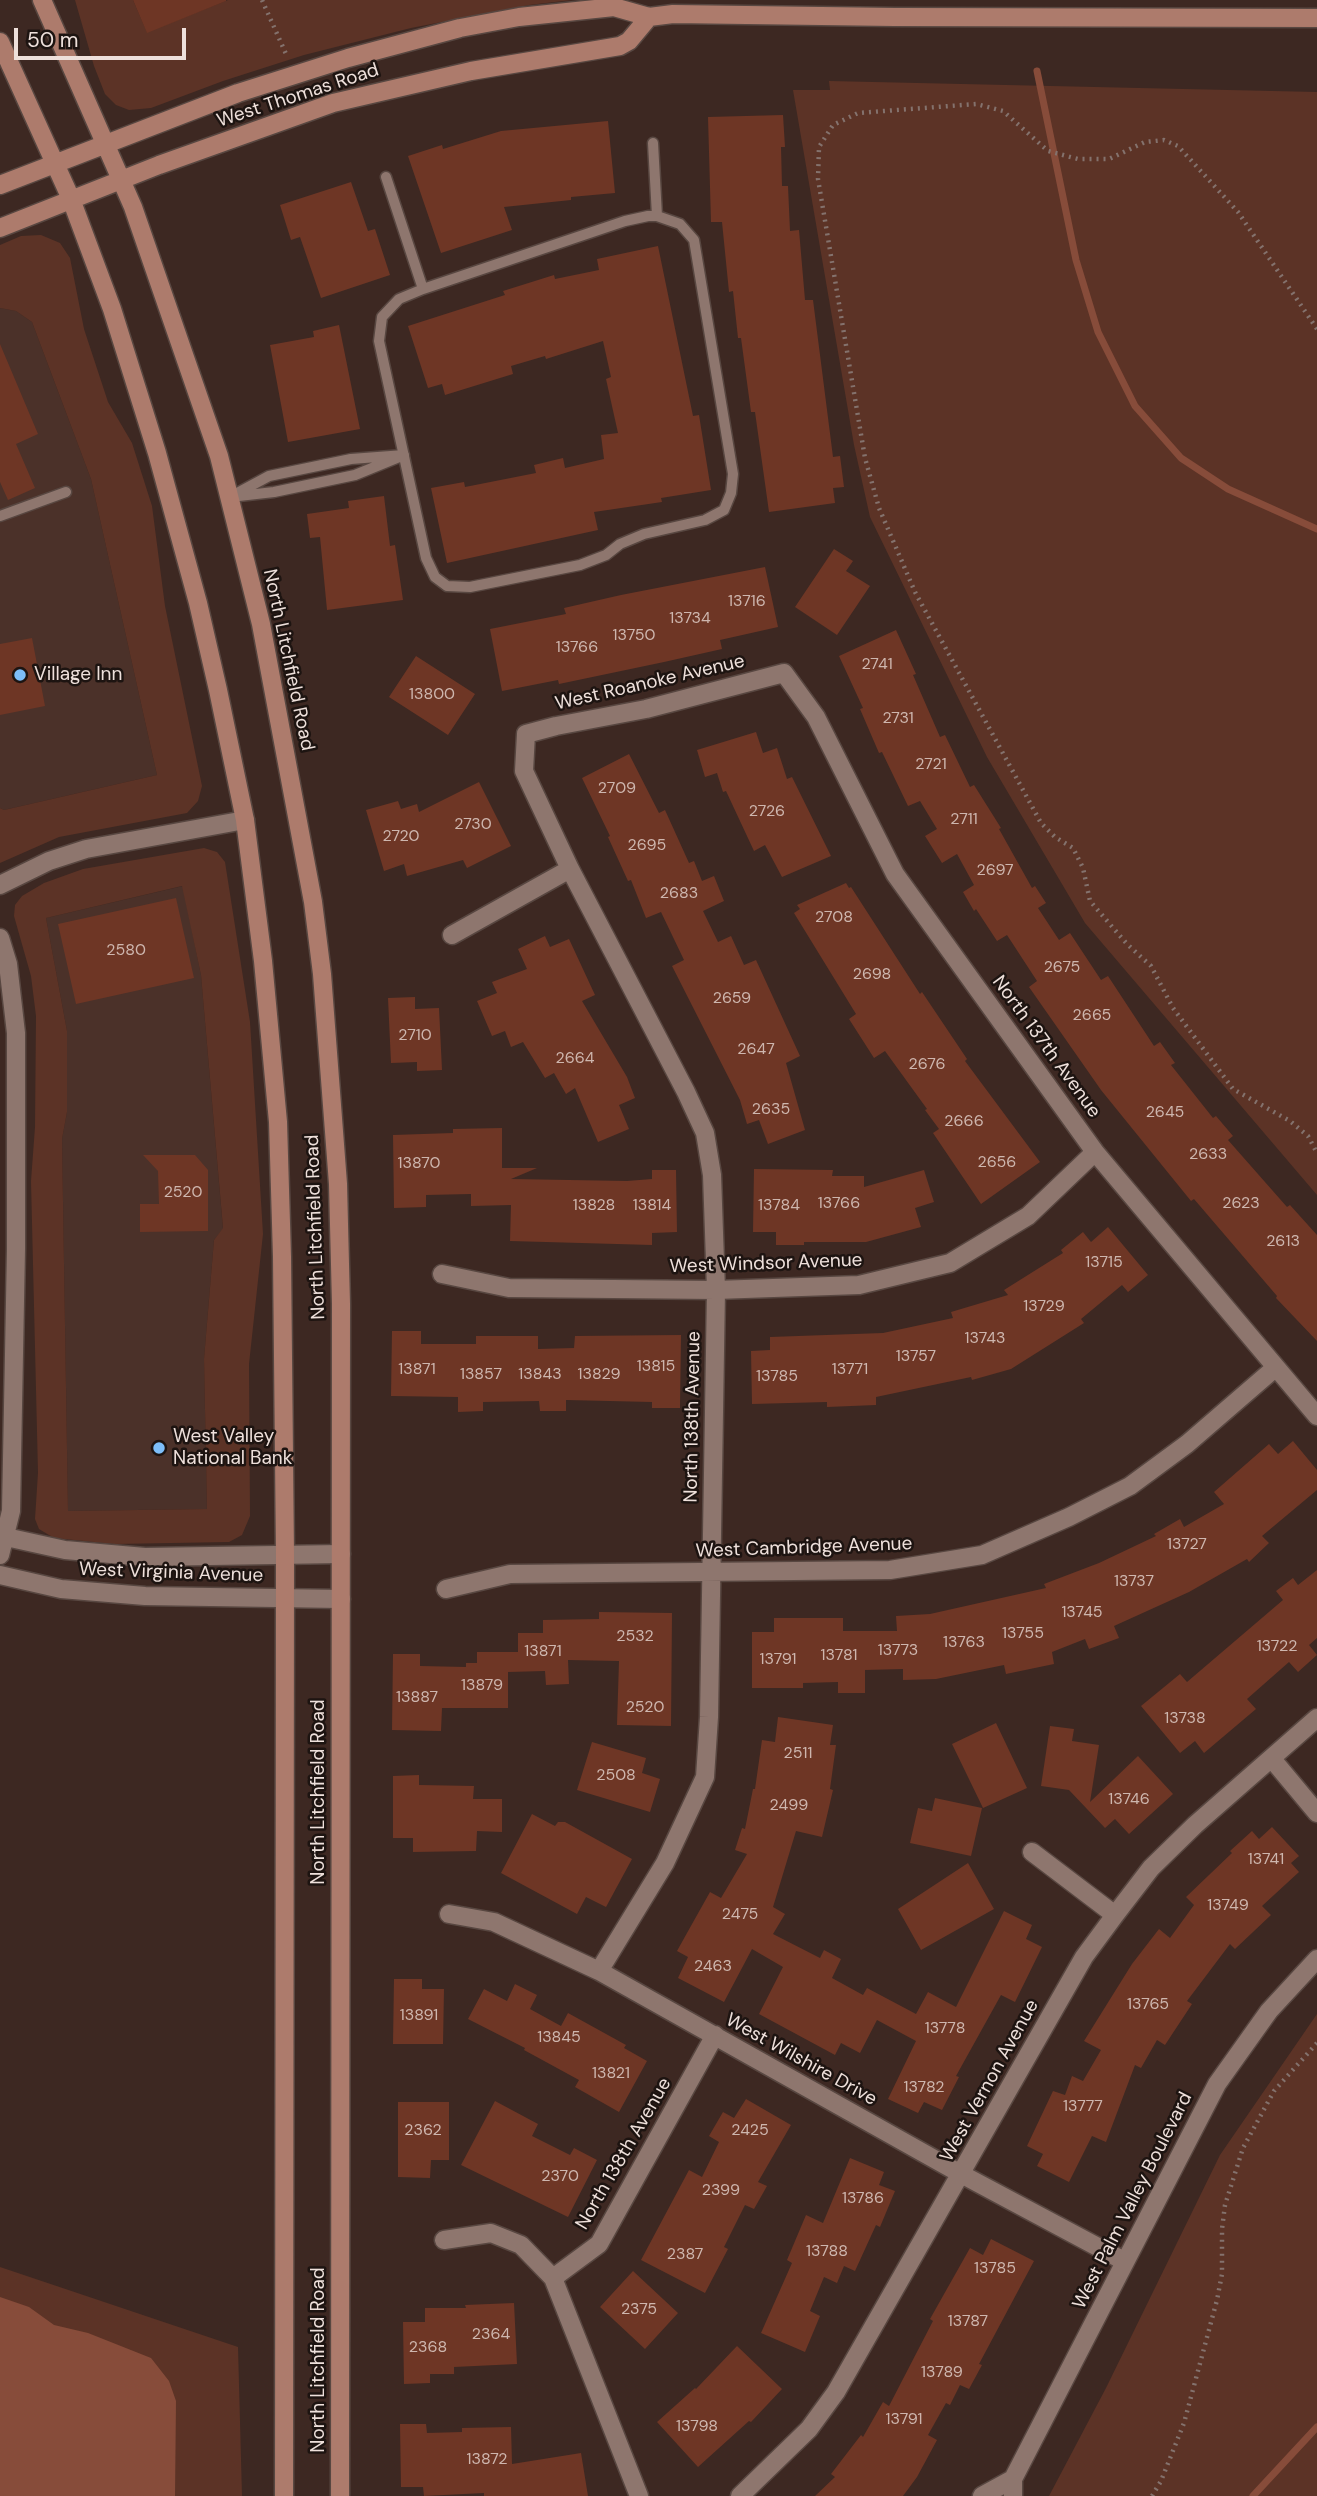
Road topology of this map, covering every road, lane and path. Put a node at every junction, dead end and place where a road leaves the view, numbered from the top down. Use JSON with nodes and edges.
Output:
{"nodes":[{"id":1,"x":42,"y":0,"type":"edge"},
{"id":2,"x":262,"y":0,"type":"edge"},
{"id":3,"x":649,"y":17,"type":"junction"},
{"id":4,"x":1317,"y":18,"type":"edge"},
{"id":5,"x":0,"y":43,"type":"edge"},
{"id":6,"x":286,"y":54,"type":"dead end"},
{"id":7,"x":653,"y":143,"type":"dead end"},
{"id":8,"x":106,"y":144,"type":"junction"},
{"id":9,"x":55,"y":163,"type":"junction"},
{"id":10,"x":386,"y":177,"type":"dead end"},
{"id":11,"x":122,"y":179,"type":"junction"},
{"id":12,"x":0,"y":185,"type":"edge"},
{"id":13,"x":71,"y":198,"type":"junction"},
{"id":14,"x":657,"y":216,"type":"junction"},
{"id":15,"x":0,"y":228,"type":"edge"},
{"id":16,"x":423,"y":289,"type":"junction"},
{"id":17,"x":1317,"y":329,"type":"edge"},
{"id":18,"x":404,"y":455,"type":"junction"},
{"id":19,"x":333,"y":463,"type":"junction"},
{"id":20,"x":337,"y":479,"type":"junction"},
{"id":21,"x":66,"y":492,"type":"dead end"},
{"id":22,"x":230,"y":497,"type":"junction"},
{"id":23,"x":0,"y":516,"type":"edge"},
{"id":24,"x":784,"y":673,"type":"joint"},
{"id":25,"x":526,"y":734,"type":"joint"},
{"id":26,"x":245,"y":820,"type":"junction"},
{"id":27,"x":570,"y":869,"type":"junction"},
{"id":28,"x":0,"y":885,"type":"edge"},
{"id":29,"x":452,"y":935,"type":"dead end"},
{"id":30,"x":0,"y":939,"type":"edge"},
{"id":31,"x":1095,"y":1152,"type":"junction"},
{"id":32,"x":1317,"y":1153,"type":"edge"},
{"id":33,"x":8,"y":1249,"type":"edge"},
{"id":34,"x":442,"y":1274,"type":"dead end"},
{"id":35,"x":716,"y":1290,"type":"junction"},
{"id":36,"x":1275,"y":1368,"type":"junction"},
{"id":37,"x":1317,"y":1416,"type":"edge"},
{"id":38,"x":6,"y":1537,"type":"junction"},
{"id":39,"x":341,"y":1554,"type":"junction"},
{"id":40,"x":0,"y":1555,"type":"edge"},
{"id":41,"x":285,"y":1555,"type":"junction"},
{"id":42,"x":711,"y":1573,"type":"junction"},
{"id":43,"x":0,"y":1575,"type":"edge"},
{"id":44,"x":446,"y":1589,"type":"dead end"},
{"id":45,"x":285,"y":1598,"type":"junction"},
{"id":46,"x":341,"y":1598,"type":"junction"},
{"id":47,"x":1317,"y":1718,"type":"edge"},
{"id":48,"x":1272,"y":1759,"type":"junction"},
{"id":49,"x":1317,"y":1813,"type":"edge"},
{"id":50,"x":1032,"y":1852,"type":"dead end"},
{"id":51,"x":449,"y":1914,"type":"dead end"},
{"id":52,"x":1115,"y":1915,"type":"junction"},
{"id":53,"x":1317,"y":1959,"type":"edge"},
{"id":54,"x":599,"y":1971,"type":"junction"},
{"id":55,"x":715,"y":2035,"type":"junction"},
{"id":56,"x":1317,"y":2043,"type":"edge"},
{"id":57,"x":961,"y":2174,"type":"junction"},
{"id":58,"x":444,"y":2240,"type":"dead end"},
{"id":59,"x":1124,"y":2262,"type":"junction"},
{"id":60,"x":553,"y":2278,"type":"junction"},
{"id":61,"x":1013,"y":2487,"type":"edge"},
{"id":62,"x":284,"y":2496,"type":"edge"},
{"id":63,"x":340,"y":2496,"type":"edge"},
{"id":64,"x":639,"y":2496,"type":"edge"},
{"id":65,"x":740,"y":2496,"type":"edge"},
{"id":66,"x":982,"y":2496,"type":"edge"},
{"id":67,"x":1152,"y":2496,"type":"edge"}],
"edges":[{"from":1,"to":8,"type":"main road","name":"North Litchfield Road"},
{"from":2,"to":6,"type":"path"},
{"from":3,"to":4,"type":"main road","name":"West Thomas Road"},
{"from":3,"to":8,"type":"main road","name":"West Thomas Road"},
{"from":3,"to":11,"type":"main road","name":"West Thomas Road"},
{"from":5,"to":9,"type":"main road","name":"North Litchfield Road"},
{"from":7,"to":14,"type":"lane"},
{"from":8,"to":9,"type":"main road","name":"West Thomas Road"},
{"from":8,"to":11,"type":"main road","name":"North Litchfield Road"},
{"from":9,"to":12,"type":"main road","name":"West Thomas Road"},
{"from":9,"to":13,"type":"main road","name":"North Litchfield Road"},
{"from":10,"to":16,"type":"lane"},
{"from":11,"to":13,"type":"main road","name":"West Thomas Road"},
{"from":11,"to":22,"type":"main road","name":"North Litchfield Road"},
{"from":13,"to":15,"type":"main road","name":"West Thomas Road"},
{"from":13,"to":26,"type":"main road","name":"North Litchfield Road"},
{"from":14,"to":16,"type":"lane"},
{"from":14,"to":18,"type":"lane"},
{"from":16,"to":18,"type":"lane"},
{"from":17,"to":32,"type":"path"},
{"from":18,"to":19,"type":"lane"},
{"from":18,"to":20,"type":"lane"},
{"from":19,"to":20,"type":"lane"},
{"from":19,"to":22,"type":"lane"},
{"from":20,"to":22,"type":"lane"},
{"from":21,"to":23,"type":"lane"},
{"from":22,"to":39,"type":"main road","name":"North Litchfield Road"},
{"from":24,"to":25,"type":"street","name":"West Roanoke Avenue"},
{"from":24,"to":31,"type":"street","name":"North 137th Avenue"},
{"from":25,"to":27,"type":"street","name":"North 138th Avenue"},
{"from":26,"to":28,"type":"street"},
{"from":26,"to":41,"type":"main road","name":"North Litchfield Road"},
{"from":27,"to":29,"type":"street"},
{"from":27,"to":35,"type":"street","name":"North 138th Avenue"},
{"from":30,"to":33,"type":"street"},
{"from":31,"to":35,"type":"street","name":"West Windsor Avenue"},
{"from":31,"to":36,"type":"street","name":"North 137th Avenue"},
{"from":33,"to":38,"type":"street"},
{"from":34,"to":35,"type":"street","name":"West Windsor Avenue"},
{"from":35,"to":42,"type":"street","name":"North 138th Avenue"},
{"from":36,"to":37,"type":"street","name":"North 137th Avenue"},
{"from":36,"to":42,"type":"street","name":"West Cambridge Avenue"},
{"from":38,"to":40,"type":"street"},
{"from":38,"to":41,"type":"street","name":"West Virginia Avenue"},
{"from":39,"to":41,"type":"street","name":"West Virginia Avenue"},
{"from":39,"to":46,"type":"main road","name":"North Litchfield Road"},
{"from":41,"to":45,"type":"main road","name":"North Litchfield Road"},
{"from":42,"to":44,"type":"street","name":"West Cambridge Avenue"},
{"from":42,"to":54,"type":"street","name":"North 138th Avenue"},
{"from":43,"to":45,"type":"street","name":"West Virginia Avenue"},
{"from":45,"to":46,"type":"street","name":"West Virginia Avenue"},
{"from":45,"to":62,"type":"main road","name":"North Litchfield Road"},
{"from":46,"to":63,"type":"main road","name":"North Litchfield Road"},
{"from":47,"to":48,"type":"street","name":"West Vernon Avenue"},
{"from":48,"to":49,"type":"street"},
{"from":48,"to":52,"type":"street","name":"West Vernon Avenue"},
{"from":50,"to":52,"type":"street"},
{"from":51,"to":54,"type":"street","name":"West Wilshire Drive"},
{"from":52,"to":57,"type":"street","name":"West Vernon Avenue"},
{"from":53,"to":59,"type":"street","name":"West Palm Valley Boulevard"},
{"from":54,"to":55,"type":"street","name":"West Wilshire Drive"},
{"from":55,"to":57,"type":"street","name":"West Wilshire Drive"},
{"from":55,"to":60,"type":"street","name":"North 138th Avenue"},
{"from":56,"to":67,"type":"path"},
{"from":57,"to":59,"type":"street","name":"West Wilshire Drive"},
{"from":57,"to":65,"type":"street","name":"West Vernon Avenue"},
{"from":58,"to":60,"type":"street"},
{"from":59,"to":61,"type":"street","name":"West Palm Valley Boulevard"},
{"from":60,"to":64,"type":"street"},
{"from":61,"to":66,"type":"street","name":"West Palm Valley Boulevard"}]}
